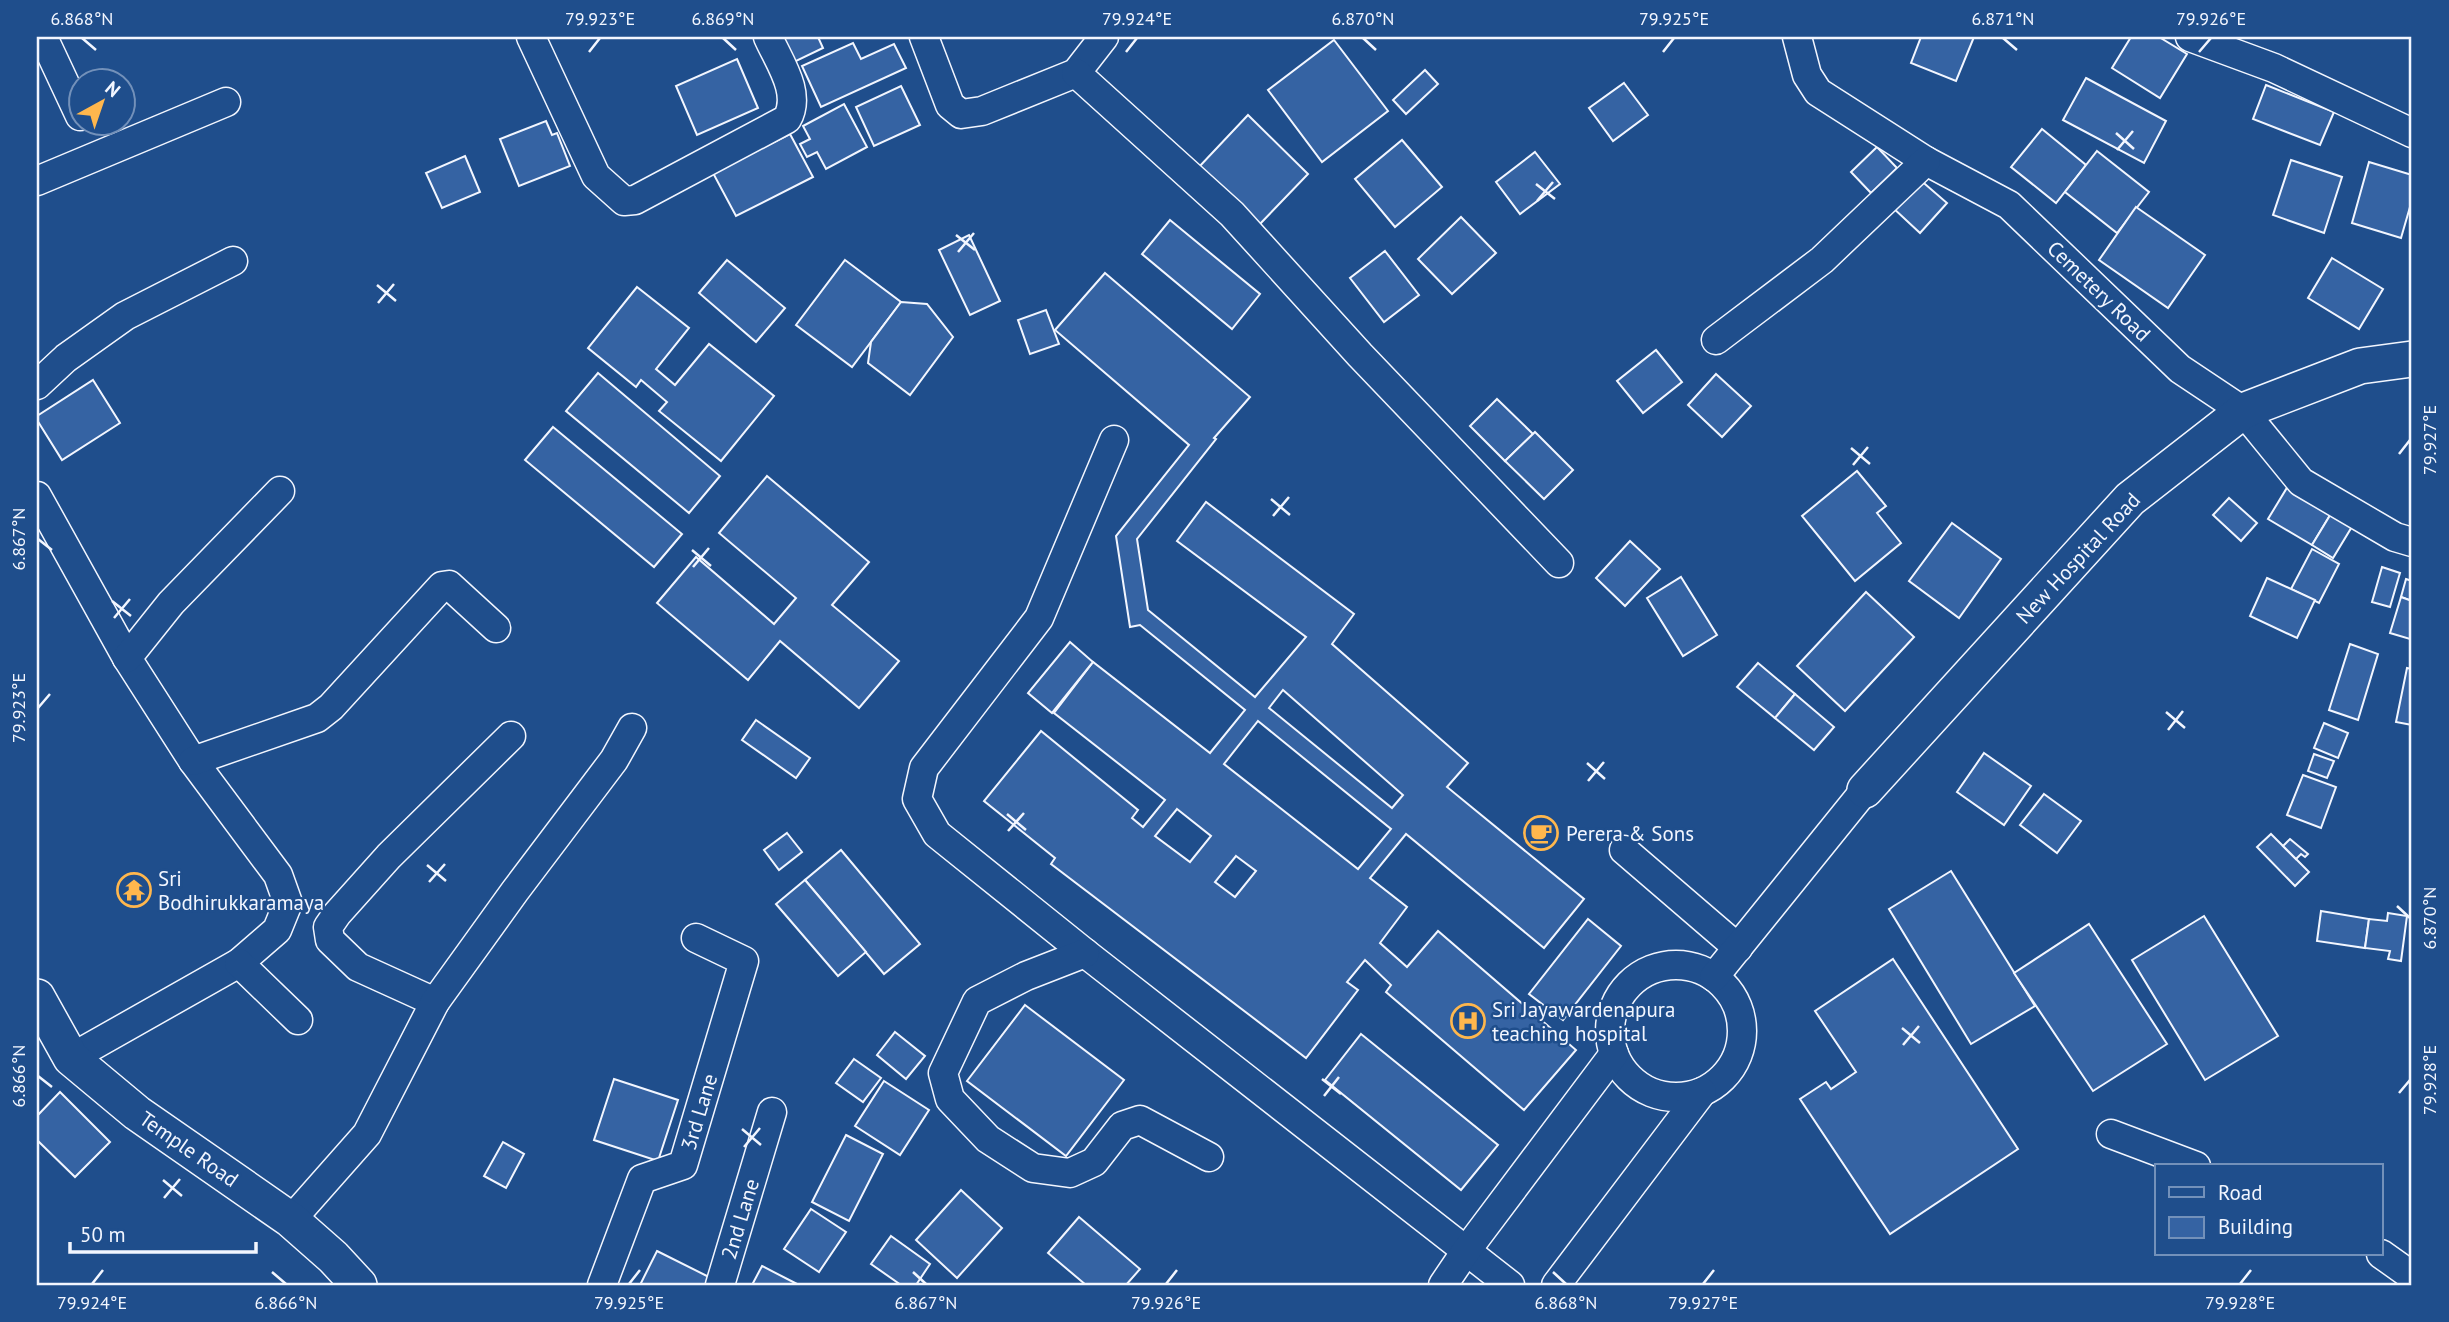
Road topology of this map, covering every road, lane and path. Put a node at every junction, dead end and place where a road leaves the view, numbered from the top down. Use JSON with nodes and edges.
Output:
{"nodes":[{"id":1,"x":43,"y":37,"type":"edge"},
{"id":2,"x":531,"y":37,"type":"edge"},
{"id":3,"x":768,"y":37,"type":"edge"},
{"id":4,"x":924,"y":37,"type":"edge"},
{"id":5,"x":1104,"y":37,"type":"edge"},
{"id":6,"x":1797,"y":37,"type":"edge"},
{"id":7,"x":2190,"y":37,"type":"edge"},
{"id":8,"x":1076,"y":73,"type":"junction"},
{"id":9,"x":66,"y":86,"type":"edge"},
{"id":10,"x":226,"y":102,"type":"dead end"},
{"id":11,"x":2412,"y":133,"type":"edge"},
{"id":12,"x":90,"y":136,"type":"edge"},
{"id":13,"x":99,"y":155,"type":"junction"},
{"id":14,"x":1926,"y":161,"type":"junction"},
{"id":15,"x":37,"y":181,"type":"edge"},
{"id":16,"x":233,"y":261,"type":"dead end"},
{"id":17,"x":1716,"y":340,"type":"dead end"},
{"id":18,"x":2412,"y":359,"type":"edge"},
{"id":19,"x":37,"y":385,"type":"edge"},
{"id":20,"x":2243,"y":411,"type":"junction"},
{"id":21,"x":1114,"y":440,"type":"dead end"},
{"id":22,"x":280,"y":491,"type":"dead end"},
{"id":23,"x":37,"y":496,"type":"edge"},
{"id":24,"x":2412,"y":542,"type":"edge"},
{"id":25,"x":1559,"y":563,"type":"dead end"},
{"id":26,"x":496,"y":628,"type":"dead end"},
{"id":27,"x":127,"y":658,"type":"junction"},
{"id":28,"x":632,"y":729,"type":"dead end"},
{"id":29,"x":511,"y":736,"type":"dead end"},
{"id":30,"x":193,"y":761,"type":"junction"},
{"id":31,"x":1865,"y":790,"type":"joint"},
{"id":32,"x":1623,"y":850,"type":"dead end"},
{"id":33,"x":696,"y":938,"type":"dead end"},
{"id":34,"x":1738,"y":948,"type":"junction"},
{"id":35,"x":1085,"y":953,"type":"junction"},
{"id":36,"x":239,"y":963,"type":"junction"},
{"id":37,"x":1714,"y":977,"type":"junction"},
{"id":38,"x":37,"y":997,"type":"edge"},
{"id":39,"x":435,"y":1002,"type":"junction"},
{"id":40,"x":298,"y":1020,"type":"dead end"},
{"id":41,"x":1614,"y":1054,"type":"junction"},
{"id":42,"x":71,"y":1058,"type":"junction"},
{"id":43,"x":1702,"y":1092,"type":"junction"},
{"id":44,"x":772,"y":1112,"type":"dead end"},
{"id":45,"x":2111,"y":1134,"type":"dead end"},
{"id":46,"x":1209,"y":1157,"type":"dead end"},
{"id":47,"x":2191,"y":1164,"type":"edge"},
{"id":48,"x":291,"y":1220,"type":"junction"},
{"id":49,"x":1466,"y":1251,"type":"junction"},
{"id":50,"x":2382,"y":1255,"type":"edge"},
{"id":51,"x":2412,"y":1276,"type":"edge"},
{"id":52,"x":359,"y":1285,"type":"edge"},
{"id":53,"x":602,"y":1285,"type":"edge"},
{"id":54,"x":720,"y":1285,"type":"edge"},
{"id":55,"x":1443,"y":1285,"type":"edge"},
{"id":56,"x":1510,"y":1285,"type":"edge"},
{"id":57,"x":1556,"y":1285,"type":"edge"}],
"edges":[{"from":1,"to":9,"type":"street"},
{"from":2,"to":3,"type":"street"},
{"from":4,"to":8,"type":"street"},
{"from":5,"to":8,"type":"street"},
{"from":6,"to":14,"type":"street","name":"Cemetery Road"},
{"from":7,"to":11,"type":"street"},
{"from":8,"to":25,"type":"street"},
{"from":10,"to":13,"type":"street"},
{"from":12,"to":13,"type":"street"},
{"from":13,"to":15,"type":"street"},
{"from":14,"to":17,"type":"street"},
{"from":14,"to":20,"type":"street","name":"Cemetery Road"},
{"from":16,"to":19,"type":"street"},
{"from":18,"to":20,"type":"main road","name":"New Hospital Road"},
{"from":20,"to":24,"type":"street","name":"Cemetery Road"},
{"from":20,"to":31,"type":"main road","name":"New Hospital Road"},
{"from":21,"to":35,"type":"street"},
{"from":22,"to":27,"type":"street"},
{"from":23,"to":27,"type":"street"},
{"from":26,"to":30,"type":"street"},
{"from":27,"to":30,"type":"street"},
{"from":28,"to":39,"type":"street"},
{"from":29,"to":39,"type":"street"},
{"from":30,"to":36,"type":"street"},
{"from":31,"to":34,"type":"street"},
{"from":32,"to":34,"type":"street"},
{"from":33,"to":53,"type":"street","name":"3rd Lane"},
{"from":34,"to":37,"type":"street"},
{"from":35,"to":46,"type":"street"},
{"from":35,"to":49,"type":"street"},
{"from":36,"to":40,"type":"street"},
{"from":36,"to":42,"type":"street"},
{"from":37,"to":41,"type":"street"},
{"from":37,"to":43,"type":"street"},
{"from":38,"to":42,"type":"main road","name":"Temple Road"},
{"from":39,"to":48,"type":"street"},
{"from":41,"to":43,"type":"street"},
{"from":41,"to":49,"type":"street"},
{"from":42,"to":48,"type":"main road","name":"Temple Road"},
{"from":43,"to":57,"type":"street"},
{"from":44,"to":54,"type":"street","name":"2nd Lane"},
{"from":45,"to":47,"type":"street"},
{"from":48,"to":52,"type":"main road","name":"Temple Road"},
{"from":49,"to":55,"type":"street"},
{"from":49,"to":56,"type":"street"},
{"from":50,"to":51,"type":"street"}]}
